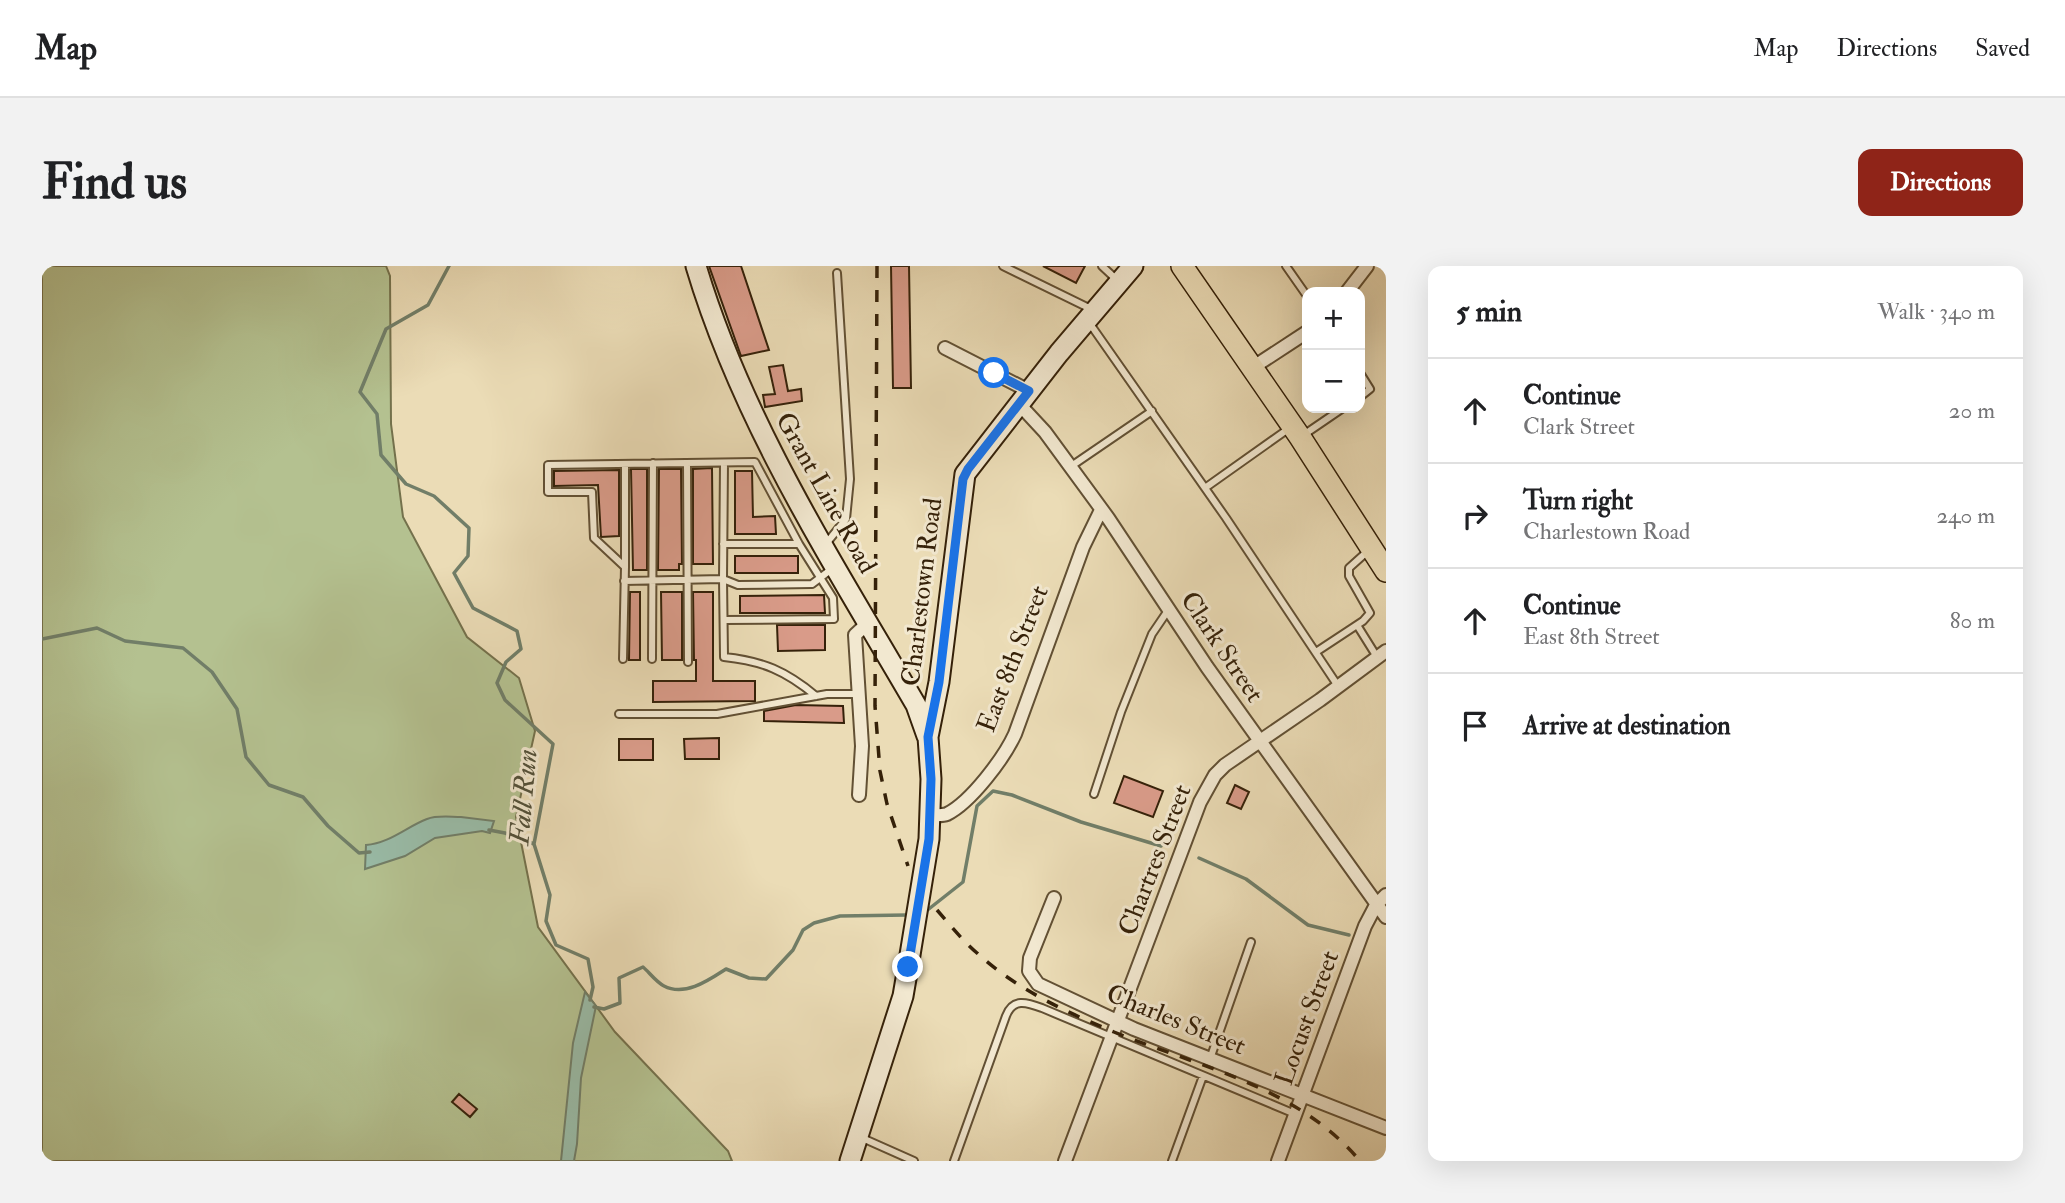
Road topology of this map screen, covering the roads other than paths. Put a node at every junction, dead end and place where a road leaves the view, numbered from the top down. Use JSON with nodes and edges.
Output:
{"nodes":[{"id":1,"x":696,"y":266,"type":"edge"},
{"id":2,"x":1003,"y":266,"type":"edge"},
{"id":3,"x":1102,"y":266,"type":"edge"},
{"id":4,"x":1133,"y":266,"type":"edge"},
{"id":5,"x":1182,"y":266,"type":"edge"},
{"id":6,"x":1286,"y":266,"type":"edge"},
{"id":7,"x":1367,"y":266,"type":"edge"},
{"id":8,"x":836,"y":273,"type":"dead end"},
{"id":9,"x":1119,"y":281,"type":"junction"},
{"id":10,"x":1351,"y":287,"type":"edge"},
{"id":11,"x":1302,"y":289,"type":"edge"},
{"id":12,"x":1091,"y":315,"type":"junction"},
{"id":13,"x":1302,"y":335,"type":"edge"},
{"id":14,"x":945,"y":348,"type":"dead end"},
{"id":15,"x":1252,"y":368,"type":"junction"},
{"id":16,"x":1024,"y":398,"type":"junction"},
{"id":17,"x":1152,"y":411,"type":"junction"},
{"id":18,"x":1333,"y":413,"type":"edge"},
{"id":19,"x":1296,"y":431,"type":"junction"},
{"id":20,"x":653,"y":463,"type":"junction"},
{"id":21,"x":687,"y":463,"type":"junction"},
{"id":22,"x":724,"y":463,"type":"junction"},
{"id":23,"x":625,"y":464,"type":"junction"},
{"id":24,"x":1070,"y":467,"type":"junction"},
{"id":25,"x":1205,"y":488,"type":"junction"},
{"id":26,"x":1101,"y":510,"type":"junction"},
{"id":27,"x":723,"y":544,"type":"junction"},
{"id":28,"x":799,"y":544,"type":"junction"},
{"id":29,"x":824,"y":547,"type":"junction"},
{"id":30,"x":1370,"y":548,"type":"junction"},
{"id":31,"x":625,"y":567,"type":"junction"},
{"id":32,"x":1386,"y":571,"type":"edge"},
{"id":33,"x":827,"y":572,"type":"junction"},
{"id":34,"x":723,"y":579,"type":"junction"},
{"id":35,"x":653,"y":580,"type":"junction"},
{"id":36,"x":688,"y":580,"type":"junction"},
{"id":37,"x":624,"y":581,"type":"junction"},
{"id":38,"x":1169,"y":609,"type":"junction"},
{"id":39,"x":724,"y":620,"type":"junction"},
{"id":40,"x":868,"y":623,"type":"junction"},
{"id":41,"x":1357,"y":625,"type":"junction"},
{"id":42,"x":1316,"y":652,"type":"junction"},
{"id":43,"x":1382,"y":654,"type":"edge"},
{"id":44,"x":623,"y":659,"type":"dead end"},
{"id":45,"x":652,"y":659,"type":"dead end"},
{"id":46,"x":688,"y":662,"type":"dead end"},
{"id":47,"x":1338,"y":686,"type":"junction"},
{"id":48,"x":858,"y":694,"type":"junction"},
{"id":49,"x":816,"y":696,"type":"junction"},
{"id":50,"x":619,"y":714,"type":"dead end"},
{"id":51,"x":928,"y":737,"type":"junction"},
{"id":52,"x":1259,"y":740,"type":"junction"},
{"id":53,"x":1094,"y":794,"type":"dead end"},
{"id":54,"x":859,"y":795,"type":"dead end"},
{"id":55,"x":930,"y":815,"type":"junction"},
{"id":56,"x":1386,"y":895,"type":"edge"},
{"id":57,"x":1054,"y":898,"type":"dead end"},
{"id":58,"x":1376,"y":905,"type":"junction"},
{"id":59,"x":1386,"y":917,"type":"edge"},
{"id":60,"x":1251,"y":942,"type":"dead end"},
{"id":61,"x":1117,"y":1022,"type":"junction"},
{"id":62,"x":1111,"y":1038,"type":"junction"},
{"id":63,"x":1210,"y":1059,"type":"junction"},
{"id":64,"x":1203,"y":1076,"type":"junction"},
{"id":65,"x":1303,"y":1094,"type":"junction"},
{"id":66,"x":1295,"y":1114,"type":"junction"},
{"id":67,"x":1386,"y":1128,"type":"edge"},
{"id":68,"x":858,"y":1136,"type":"junction"},
{"id":69,"x":895,"y":1152,"type":"junction"},
{"id":70,"x":850,"y":1161,"type":"edge"},
{"id":71,"x":891,"y":1161,"type":"edge"},
{"id":72,"x":914,"y":1161,"type":"edge"},
{"id":73,"x":954,"y":1161,"type":"edge"},
{"id":74,"x":1065,"y":1161,"type":"edge"},
{"id":75,"x":1172,"y":1161,"type":"edge"},
{"id":76,"x":1278,"y":1161,"type":"edge"}],
"edges":[{"from":1,"to":29,"type":"street","name":"Grant Line Road"},
{"from":2,"to":12,"type":"lane"},
{"from":3,"to":9,"type":"lane"},
{"from":4,"to":9,"type":"street","name":"Charlestown Road"},
{"from":5,"to":15,"type":"main road"},
{"from":6,"to":11,"type":"lane"},
{"from":7,"to":10,"type":"street"},
{"from":8,"to":29,"type":"lane"},
{"from":9,"to":12,"type":"street","name":"Charlestown Road"},
{"from":12,"to":16,"type":"street","name":"Charlestown Road"},
{"from":12,"to":17,"type":"lane"},
{"from":13,"to":15,"type":"street"},
{"from":14,"to":16,"type":"street","name":"Clark Street"},
{"from":15,"to":19,"type":"main road"},
{"from":16,"to":24,"type":"street","name":"Clark Street"},
{"from":16,"to":51,"type":"street","name":"Charlestown Road"},
{"from":17,"to":24,"type":"lane"},
{"from":17,"to":25,"type":"lane"},
{"from":18,"to":19,"type":"lane"},
{"from":19,"to":25,"type":"lane"},
{"from":19,"to":30,"type":"main road"},
{"from":20,"to":21,"type":"lane"},
{"from":20,"to":23,"type":"lane"},
{"from":20,"to":35,"type":"lane"},
{"from":21,"to":22,"type":"lane"},
{"from":21,"to":36,"type":"lane"},
{"from":22,"to":27,"type":"lane"},
{"from":22,"to":28,"type":"lane"},
{"from":23,"to":31,"type":"lane"},
{"from":23,"to":31,"type":"lane"},
{"from":24,"to":26,"type":"street","name":"Clark Street"},
{"from":25,"to":42,"type":"lane"},
{"from":26,"to":38,"type":"street","name":"Clark Street"},
{"from":26,"to":55,"type":"street","name":"East 8th Street"},
{"from":27,"to":28,"type":"lane"},
{"from":27,"to":34,"type":"lane"},
{"from":28,"to":33,"type":"lane"},
{"from":29,"to":33,"type":"street","name":"Grant Line Road"},
{"from":30,"to":32,"type":"main road"},
{"from":30,"to":41,"type":"lane"},
{"from":31,"to":37,"type":"lane"},
{"from":33,"to":34,"type":"lane"},
{"from":33,"to":39,"type":"lane"},
{"from":33,"to":40,"type":"street","name":"Grant Line Road"},
{"from":34,"to":36,"type":"lane"},
{"from":34,"to":39,"type":"lane"},
{"from":35,"to":36,"type":"lane"},
{"from":35,"to":37,"type":"lane"},
{"from":35,"to":45,"type":"lane"},
{"from":36,"to":46,"type":"lane"},
{"from":37,"to":44,"type":"lane"},
{"from":38,"to":52,"type":"street","name":"Clark Street"},
{"from":38,"to":53,"type":"lane"},
{"from":39,"to":49,"type":"lane"},
{"from":40,"to":48,"type":"street"},
{"from":40,"to":51,"type":"street","name":"Grant Line Road"},
{"from":41,"to":42,"type":"lane"},
{"from":41,"to":43,"type":"lane"},
{"from":42,"to":47,"type":"lane"},
{"from":43,"to":47,"type":"street","name":"Chartres Street"},
{"from":47,"to":52,"type":"street","name":"Chartres Street"},
{"from":48,"to":49,"type":"lane"},
{"from":48,"to":54,"type":"street"},
{"from":49,"to":50,"type":"lane"},
{"from":51,"to":55,"type":"street","name":"Charlestown Road"},
{"from":52,"to":58,"type":"street","name":"Clark Street"},
{"from":52,"to":61,"type":"street","name":"Chartres Street"},
{"from":55,"to":68,"type":"street"},
{"from":56,"to":58,"type":"street","name":"Locust Street"},
{"from":57,"to":61,"type":"street","name":"Charles Street"},
{"from":58,"to":59,"type":"street","name":"Clark Street"},
{"from":58,"to":65,"type":"street","name":"Locust Street"},
{"from":60,"to":63,"type":"lane"},
{"from":61,"to":62,"type":"street","name":"Chartres Street"},
{"from":61,"to":63,"type":"street","name":"Charles Street"},
{"from":62,"to":64,"type":"lane"},
{"from":62,"to":73,"type":"lane"},
{"from":62,"to":74,"type":"street","name":"Chartres Street"},
{"from":63,"to":65,"type":"street","name":"Charles Street"},
{"from":64,"to":66,"type":"lane"},
{"from":64,"to":75,"type":"lane"},
{"from":65,"to":66,"type":"street","name":"Locust Street"},
{"from":65,"to":67,"type":"street","name":"Charles Street"},
{"from":66,"to":76,"type":"street","name":"Locust Street"},
{"from":68,"to":69,"type":"lane"},
{"from":68,"to":70,"type":"street"},
{"from":69,"to":71,"type":"lane"},
{"from":69,"to":72,"type":"lane"}]}
